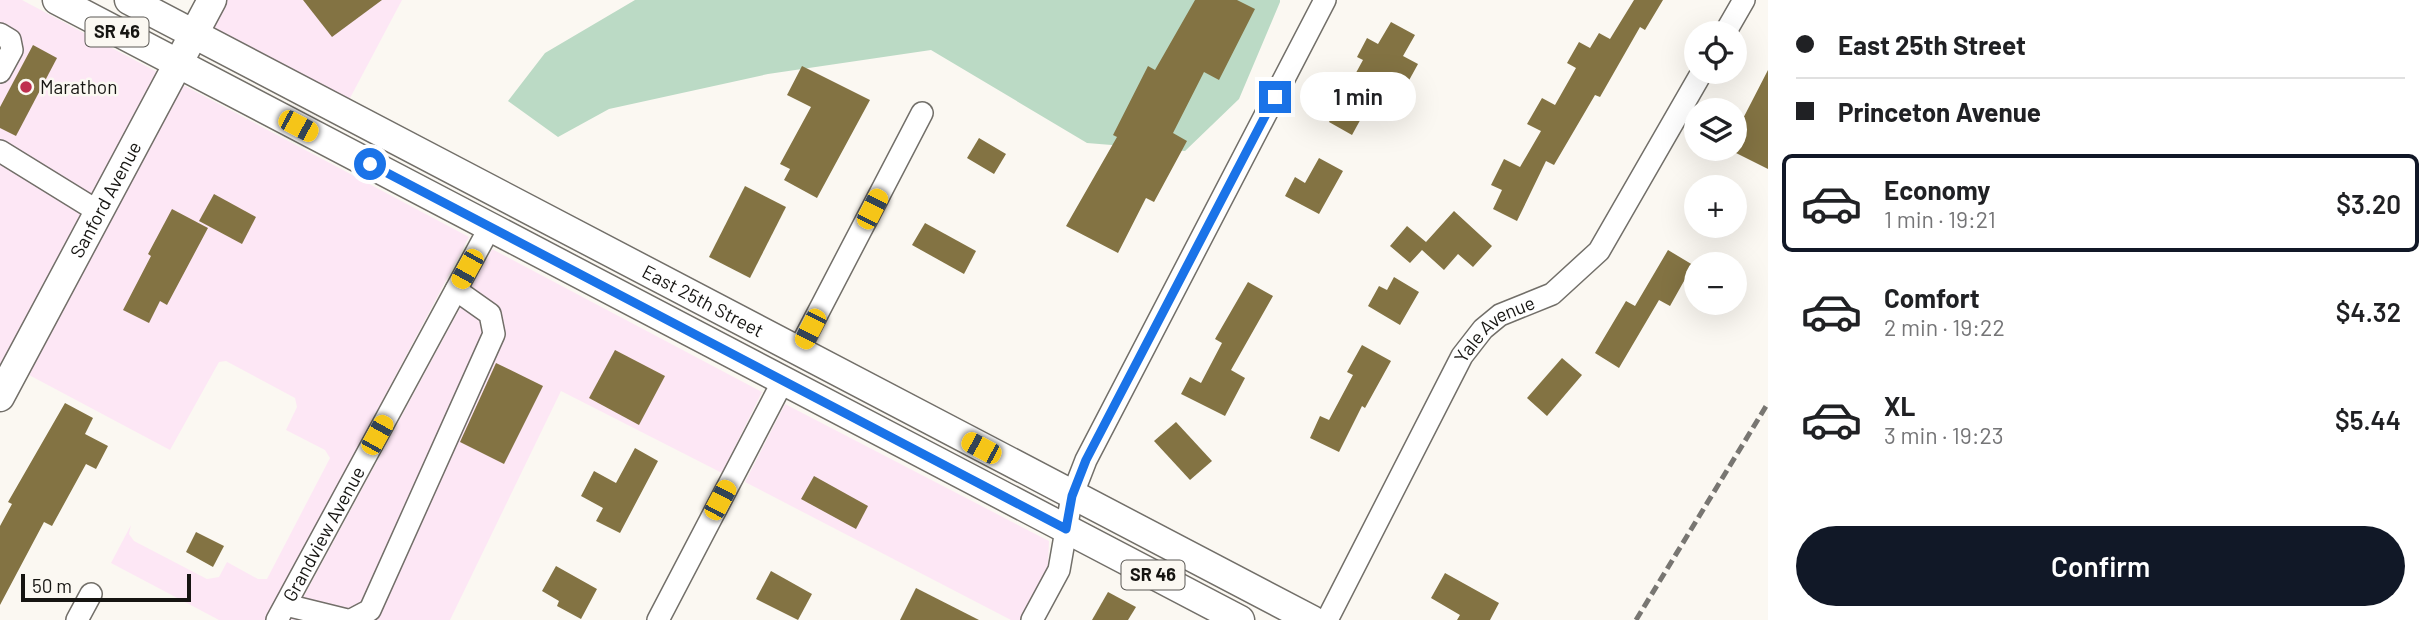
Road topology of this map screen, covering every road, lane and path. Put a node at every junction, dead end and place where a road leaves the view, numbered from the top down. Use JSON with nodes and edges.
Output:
{"nodes":[{"id":1,"x":57,"y":0,"type":"edge"},
{"id":2,"x":129,"y":0,"type":"edge"},
{"id":3,"x":212,"y":0,"type":"edge"},
{"id":4,"x":1325,"y":0,"type":"edge"},
{"id":5,"x":1744,"y":0,"type":"edge"},
{"id":6,"x":1732,"y":21,"type":"edge"},
{"id":7,"x":0,"y":34,"type":"edge"},
{"id":8,"x":194,"y":34,"type":"junction"},
{"id":9,"x":178,"y":64,"type":"junction"},
{"id":10,"x":0,"y":72,"type":"edge"},
{"id":11,"x":1695,"y":84,"type":"edge"},
{"id":12,"x":922,"y":113,"type":"dead end"},
{"id":13,"x":0,"y":151,"type":"edge"},
{"id":14,"x":99,"y":212,"type":"junction"},
{"id":15,"x":490,"y":227,"type":"junction"},
{"id":16,"x":456,"y":290,"type":"junction"},
{"id":17,"x":649,"y":309,"type":"junction"},
{"id":18,"x":797,"y":353,"type":"junction"},
{"id":19,"x":783,"y":381,"type":"junction"},
{"id":20,"x":0,"y":397,"type":"edge"},
{"id":21,"x":1072,"y":496,"type":"junction"},
{"id":22,"x":1066,"y":529,"type":"junction"},
{"id":23,"x":91,"y":594,"type":"dead end"},
{"id":24,"x":281,"y":612,"type":"edge"},
{"id":25,"x":356,"y":617,"type":"edge"},
{"id":26,"x":77,"y":620,"type":"edge"},
{"id":27,"x":658,"y":620,"type":"edge"},
{"id":28,"x":1032,"y":620,"type":"edge"},
{"id":29,"x":1240,"y":620,"type":"edge"},
{"id":30,"x":1312,"y":620,"type":"edge"},
{"id":31,"x":1327,"y":620,"type":"edge"}],
"edges":[{"from":1,"to":9,"type":"main road","name":"East 25th Street","number":"SR 46"},
{"from":2,"to":8,"type":"main road","name":"East 25th Street","number":"SR 46"},
{"from":3,"to":8,"type":"main road","name":"Sanford Avenue"},
{"from":4,"to":21,"type":"street"},
{"from":5,"to":6,"type":"street"},
{"from":7,"to":10,"type":"street"},
{"from":8,"to":9,"type":"main road","name":"Sanford Avenue"},
{"from":8,"to":18,"type":"main road","name":"East 25th Street","number":"SR 46"},
{"from":9,"to":14,"type":"main road","name":"Sanford Avenue"},
{"from":9,"to":15,"type":"main road","name":"East 25th Street","number":"SR 46"},
{"from":11,"to":31,"type":"street","name":"Yale Avenue"},
{"from":12,"to":18,"type":"street"},
{"from":13,"to":14,"type":"street"},
{"from":14,"to":20,"type":"main road","name":"Sanford Avenue"},
{"from":15,"to":16,"type":"street","name":"Grandview Avenue"},
{"from":15,"to":17,"type":"main road","name":"East 25th Street","number":"SR 46"},
{"from":16,"to":24,"type":"street","name":"Grandview Avenue"},
{"from":16,"to":25,"type":"street"},
{"from":17,"to":18,"type":"main road"},
{"from":17,"to":19,"type":"main road","name":"East 25th Street","number":"SR 46"},
{"from":18,"to":21,"type":"main road","name":"East 25th Street","number":"SR 46"},
{"from":19,"to":22,"type":"main road","name":"East 25th Street","number":"SR 46"},
{"from":19,"to":27,"type":"street"},
{"from":21,"to":22,"type":"street"},
{"from":21,"to":30,"type":"main road","name":"East 25th Street","number":"SR 46"},
{"from":22,"to":28,"type":"street"},
{"from":22,"to":29,"type":"main road","name":"East 25th Street","number":"SR 46"},
{"from":23,"to":26,"type":"street"},
{"from":24,"to":25,"type":"street"}]}
